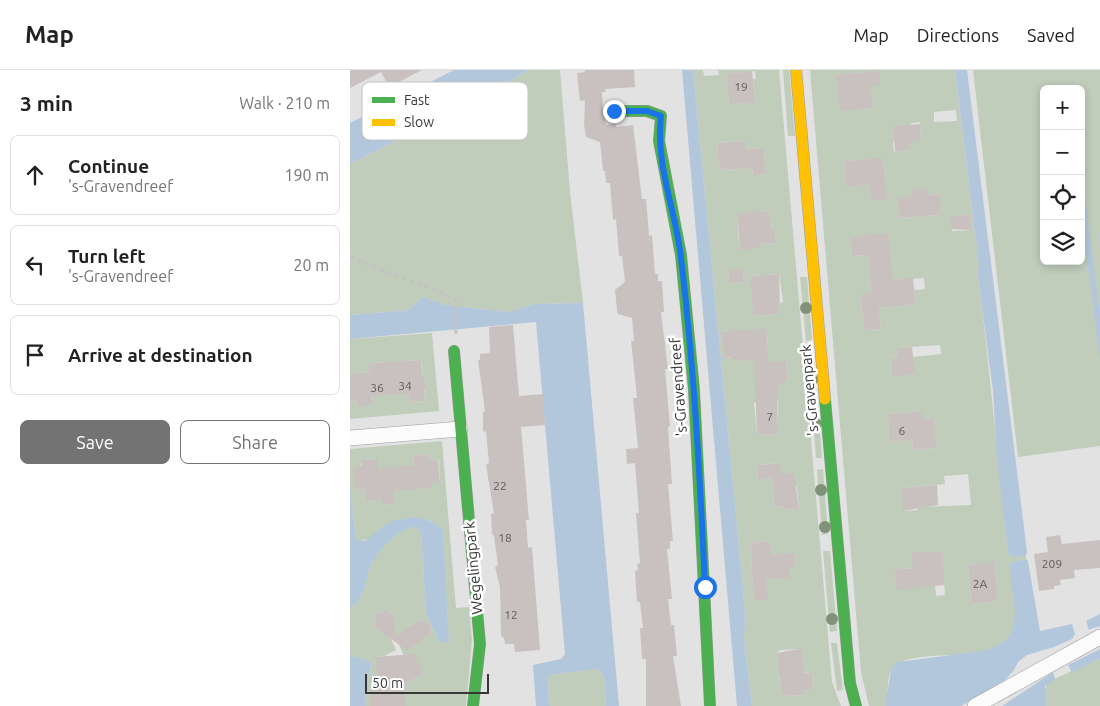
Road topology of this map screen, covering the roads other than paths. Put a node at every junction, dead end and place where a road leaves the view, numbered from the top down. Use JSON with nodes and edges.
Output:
{"nodes":[{"id":1,"x":796,"y":70,"type":"edge"},
{"id":2,"x":614,"y":111,"type":"dead end"},
{"id":3,"x":454,"y":351,"type":"dead end"},
{"id":4,"x":460,"y":429,"type":"junction"},
{"id":5,"x":350,"y":438,"type":"edge"},
{"id":6,"x":1100,"y":637,"type":"edge"},
{"id":7,"x":473,"y":706,"type":"edge"},
{"id":8,"x":710,"y":706,"type":"edge"},
{"id":9,"x":856,"y":706,"type":"edge"},
{"id":10,"x":975,"y":706,"type":"edge"}],
"edges":[{"from":1,"to":9,"type":"street","name":"'s-Gravenpark"},
{"from":2,"to":8,"type":"street","name":"'s-Gravendreef"},
{"from":3,"to":4,"type":"street","name":"Wegelingpark"},
{"from":4,"to":5,"type":"street"},
{"from":4,"to":7,"type":"street","name":"Wegelingpark"},
{"from":6,"to":10,"type":"street"}]}
